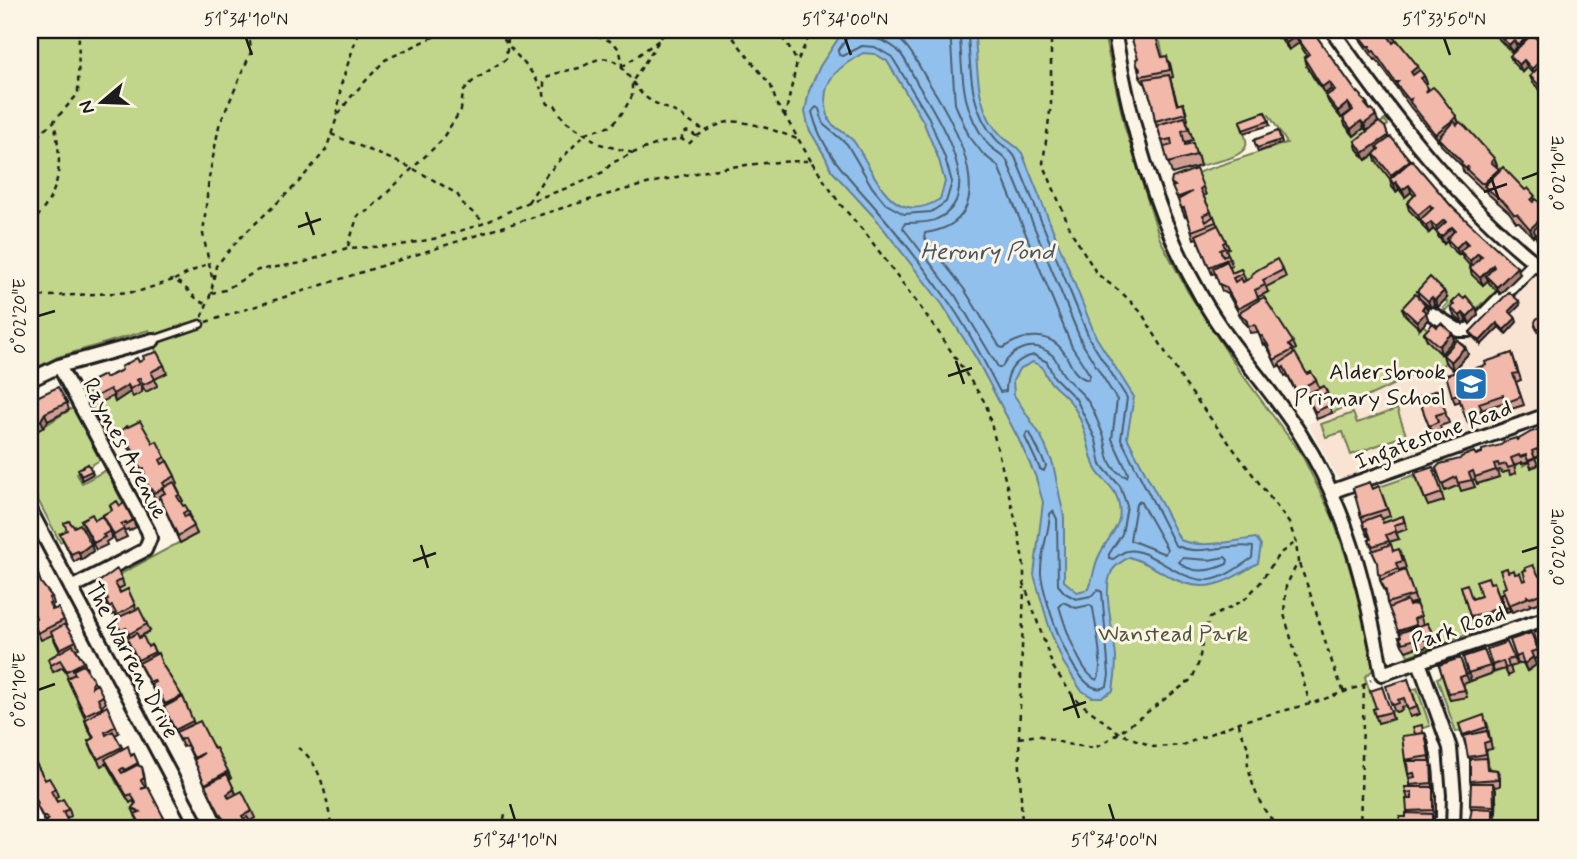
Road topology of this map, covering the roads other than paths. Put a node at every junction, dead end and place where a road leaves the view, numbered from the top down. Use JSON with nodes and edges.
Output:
{"nodes":[{"id":1,"x":1114,"y":30,"type":"edge"},
{"id":2,"x":1332,"y":30,"type":"edge"},
{"id":3,"x":1535,"y":263,"type":"junction"},
{"id":4,"x":1547,"y":272,"type":"edge"},
{"id":5,"x":1432,"y":314,"type":"dead end"},
{"id":6,"x":200,"y":324,"type":"road end"},
{"id":7,"x":153,"y":340,"type":"joint"},
{"id":8,"x":59,"y":366,"type":"junction"},
{"id":9,"x":30,"y":380,"type":"edge"},
{"id":10,"x":1547,"y":415,"type":"edge"},
{"id":11,"x":1333,"y":491,"type":"junction"},
{"id":12,"x":30,"y":510,"type":"edge"},
{"id":13,"x":71,"y":588,"type":"junction"},
{"id":14,"x":1547,"y":618,"type":"edge"},
{"id":15,"x":1419,"y":663,"type":"junction"},
{"id":16,"x":199,"y":829,"type":"edge"},
{"id":17,"x":1453,"y":829,"type":"edge"}],
"edges":[{"from":1,"to":11,"type":"street"},
{"from":2,"to":3,"type":"street"},
{"from":3,"to":4,"type":"street"},
{"from":3,"to":5,"type":"street"},
{"from":6,"to":7,"type":"lane"},
{"from":7,"to":8,"type":"street"},
{"from":8,"to":9,"type":"street"},
{"from":8,"to":13,"type":"street","name":"Raynes Avenue"},
{"from":10,"to":11,"type":"street","name":"Ingatestone Road"},
{"from":11,"to":15,"type":"street","name":"Park Road"},
{"from":12,"to":13,"type":"street","name":"The Warren Drive"},
{"from":13,"to":16,"type":"street","name":"The Warren Drive"},
{"from":14,"to":15,"type":"street","name":"Park Road"},
{"from":15,"to":17,"type":"street"}]}
